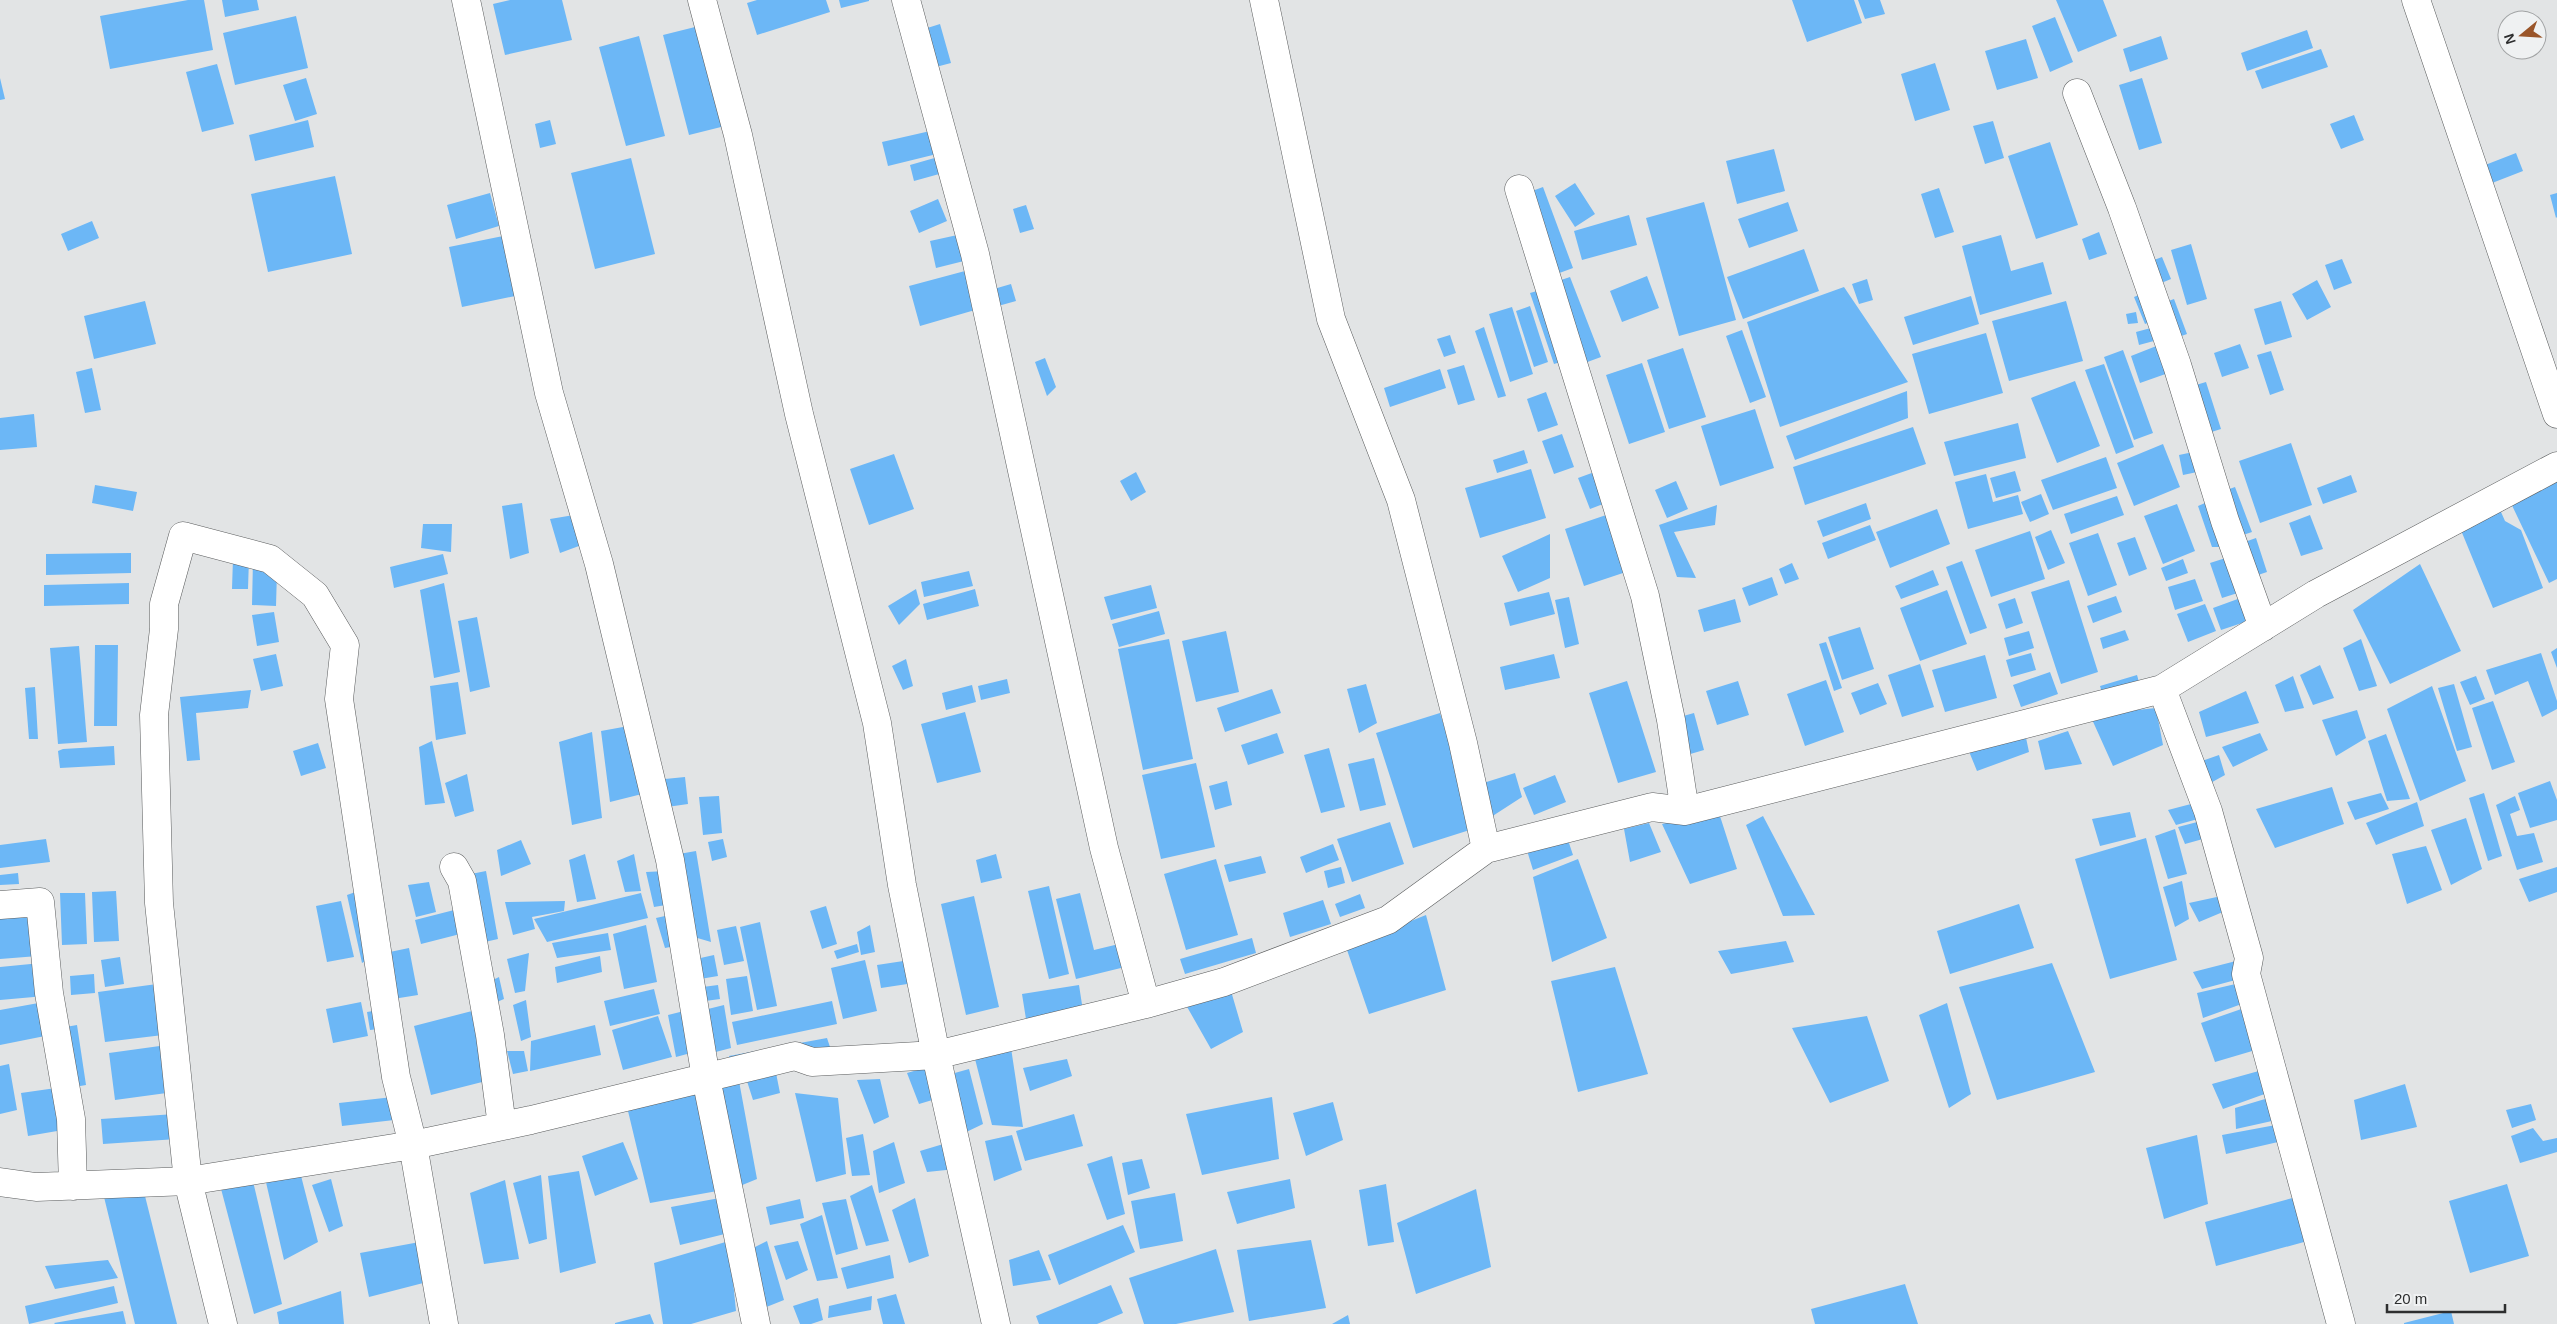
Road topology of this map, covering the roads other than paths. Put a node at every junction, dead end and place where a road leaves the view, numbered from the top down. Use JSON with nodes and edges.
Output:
{"nodes":[{"id":1,"x":466,"y":0,"type":"edge"},
{"id":2,"x":702,"y":0,"type":"edge"},
{"id":3,"x":906,"y":0,"type":"edge"},
{"id":4,"x":1264,"y":0,"type":"edge"},
{"id":5,"x":2416,"y":0,"type":"edge"},
{"id":6,"x":2077,"y":93,"type":"dead end"},
{"id":7,"x":1519,"y":189,"type":"dead end"},
{"id":8,"x":2557,"y":414,"type":"edge"},
{"id":9,"x":2557,"y":466,"type":"edge"},
{"id":10,"x":2263,"y":626,"type":"junction"},
{"id":11,"x":2162,"y":689,"type":"junction"},
{"id":12,"x":1685,"y":810,"type":"junction"},
{"id":13,"x":1486,"y":849,"type":"junction"},
{"id":14,"x":454,"y":867,"type":"dead end"},
{"id":15,"x":0,"y":905,"type":"edge"},
{"id":16,"x":1146,"y":1004,"type":"junction"},
{"id":17,"x":936,"y":1055,"type":"junction"},
{"id":18,"x":706,"y":1078,"type":"junction"},
{"id":19,"x":502,"y":1126,"type":"junction"},
{"id":20,"x":413,"y":1145,"type":"junction"},
{"id":21,"x":188,"y":1180,"type":"junction"},
{"id":22,"x":0,"y":1182,"type":"edge"},
{"id":23,"x":73,"y":1186,"type":"junction"},
{"id":24,"x":222,"y":1324,"type":"edge"},
{"id":25,"x":444,"y":1324,"type":"edge"},
{"id":26,"x":756,"y":1324,"type":"edge"},
{"id":27,"x":996,"y":1324,"type":"edge"},
{"id":28,"x":2341,"y":1324,"type":"edge"}],
"edges":[{"from":1,"to":18,"type":"street"},
{"from":2,"to":17,"type":"street"},
{"from":3,"to":16,"type":"street"},
{"from":4,"to":13,"type":"street"},
{"from":5,"to":8,"type":"street"},
{"from":6,"to":10,"type":"street"},
{"from":7,"to":12,"type":"street"},
{"from":9,"to":10,"type":"street"},
{"from":10,"to":11,"type":"street"},
{"from":11,"to":12,"type":"street"},
{"from":11,"to":28,"type":"street"},
{"from":12,"to":13,"type":"street"},
{"from":13,"to":16,"type":"street"},
{"from":14,"to":19,"type":"street"},
{"from":15,"to":23,"type":"street"},
{"from":16,"to":17,"type":"street"},
{"from":17,"to":18,"type":"street"},
{"from":17,"to":27,"type":"street"},
{"from":18,"to":19,"type":"street"},
{"from":18,"to":26,"type":"street"},
{"from":19,"to":20,"type":"street"},
{"from":20,"to":21,"type":"street"},
{"from":20,"to":21,"type":"street"},
{"from":20,"to":25,"type":"street"},
{"from":21,"to":23,"type":"street"},
{"from":21,"to":24,"type":"street"},
{"from":22,"to":23,"type":"street"}]}
